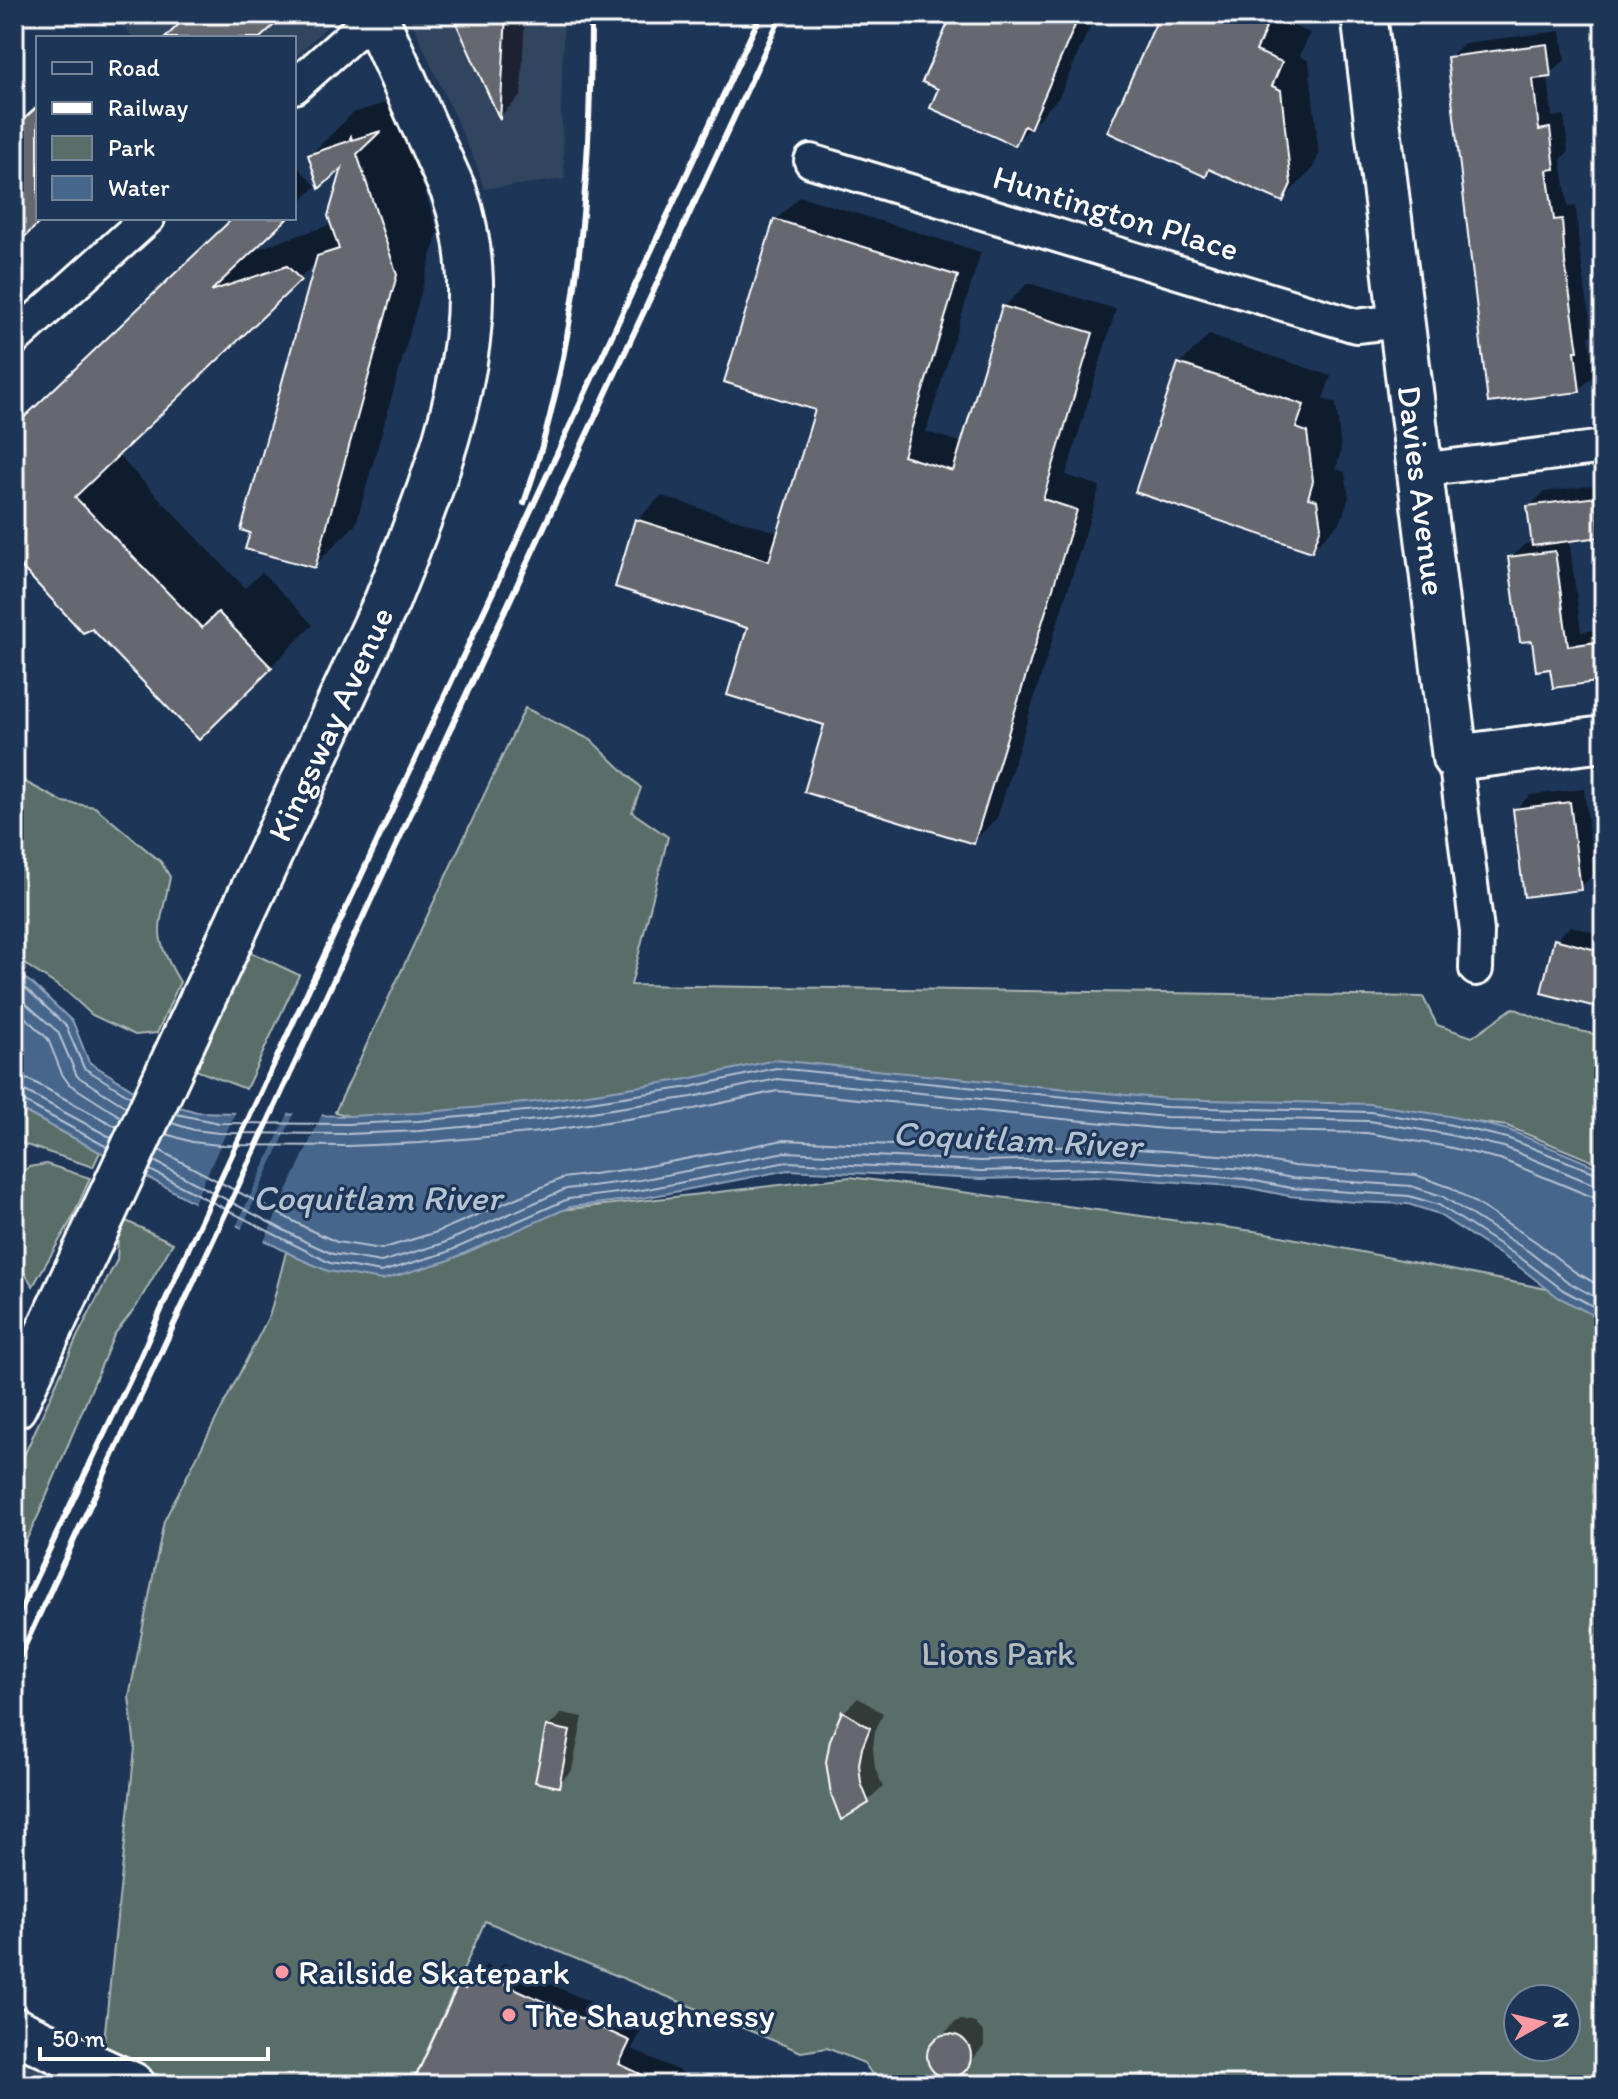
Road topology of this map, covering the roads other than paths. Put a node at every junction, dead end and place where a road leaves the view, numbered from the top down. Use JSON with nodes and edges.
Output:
{"nodes":[{"id":1,"x":374,"y":14,"type":"edge"},
{"id":2,"x":1364,"y":14,"type":"edge"},
{"id":3,"x":296,"y":85,"type":"edge"},
{"id":4,"x":811,"y":161,"type":"dead end"},
{"id":5,"x":146,"y":220,"type":"edge"},
{"id":6,"x":1401,"y":321,"type":"junction"},
{"id":7,"x":14,"y":339,"type":"edge"},
{"id":8,"x":1604,"y":447,"type":"edge"},
{"id":9,"x":1420,"y":470,"type":"junction"},
{"id":10,"x":1604,"y":739,"type":"edge"},
{"id":11,"x":1455,"y":758,"type":"junction"},
{"id":12,"x":1476,"y":969,"type":"dead end"},
{"id":13,"x":17,"y":1390,"type":"edge"},
{"id":14,"x":14,"y":2030,"type":"edge"},
{"id":15,"x":132,"y":2085,"type":"edge"}],
"edges":[{"from":1,"to":3,"type":"street"},
{"from":1,"to":13,"type":"main road","name":"Kingsway Avenue"},
{"from":2,"to":6,"type":"main road","name":"Davies Avenue"},
{"from":4,"to":6,"type":"street","name":"Huntington Place"},
{"from":5,"to":7,"type":"street"},
{"from":6,"to":9,"type":"main road","name":"Davies Avenue"},
{"from":8,"to":9,"type":"street"},
{"from":9,"to":11,"type":"main road","name":"Davies Avenue"},
{"from":10,"to":11,"type":"main road"},
{"from":11,"to":12,"type":"street","name":"Davies Avenue"},
{"from":14,"to":15,"type":"main road"}]}
